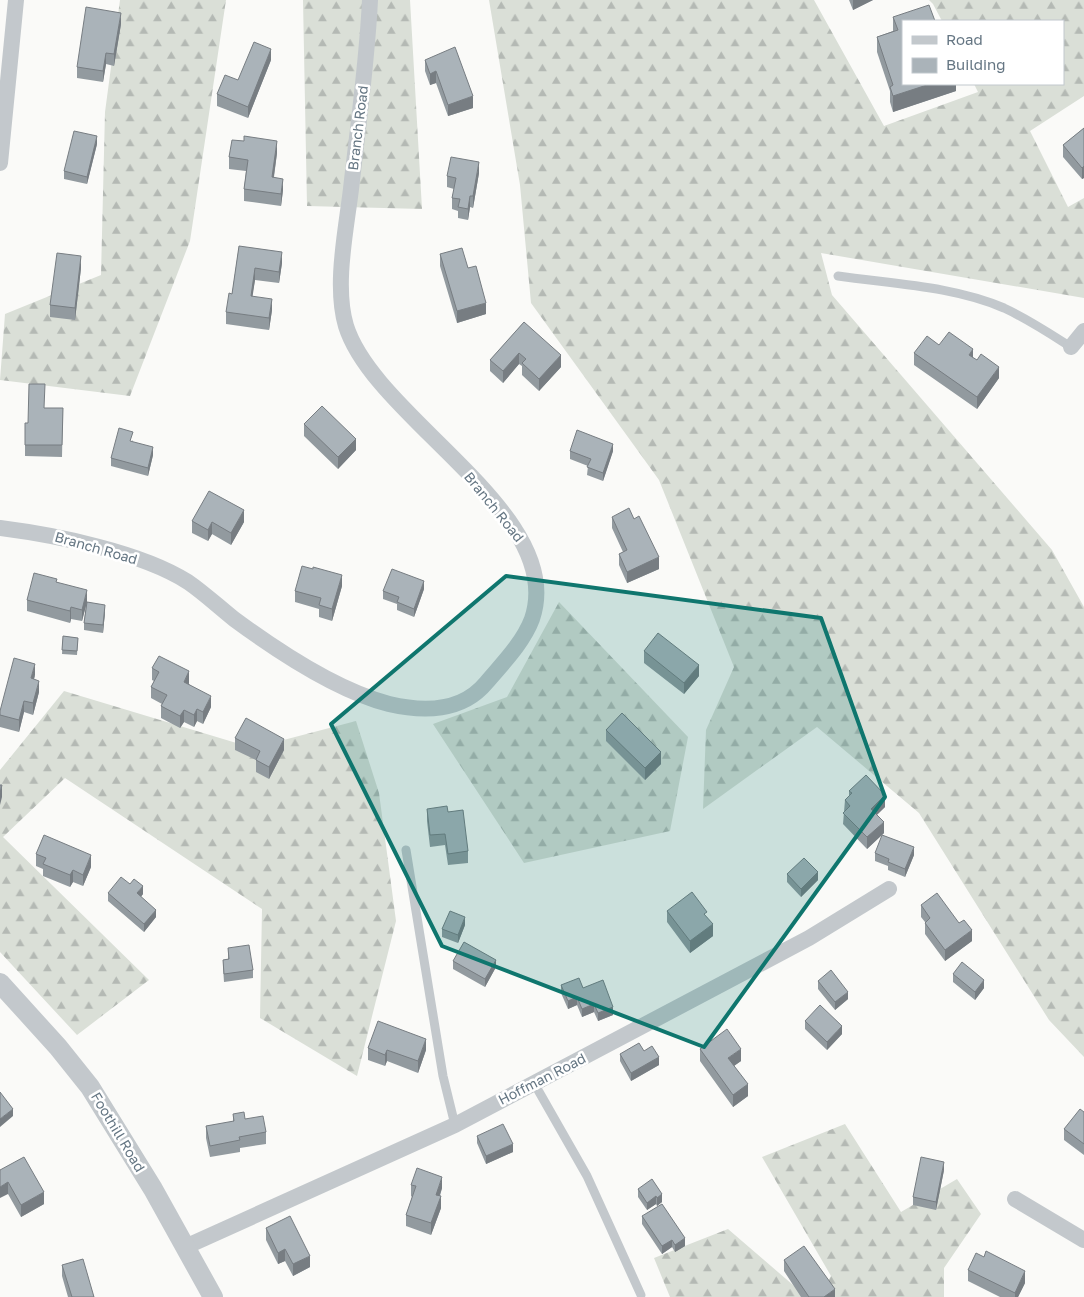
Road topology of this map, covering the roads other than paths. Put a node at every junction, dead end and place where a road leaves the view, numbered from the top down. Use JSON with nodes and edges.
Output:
{"nodes":[{"id":1,"x":16,"y":0,"type":"edge"},
{"id":2,"x":370,"y":0,"type":"edge"},
{"id":3,"x":0,"y":163,"type":"edge"},
{"id":4,"x":838,"y":276,"type":"dead end"},
{"id":5,"x":1084,"y":331,"type":"edge"},
{"id":6,"x":1071,"y":347,"type":"joint"},
{"id":7,"x":0,"y":528,"type":"edge"},
{"id":8,"x":406,"y":850,"type":"dead end"},
{"id":9,"x":889,"y":889,"type":"dead end"},
{"id":10,"x":0,"y":983,"type":"edge"},
{"id":11,"x":534,"y":1083,"type":"junction"},
{"id":12,"x":455,"y":1125,"type":"junction"},
{"id":13,"x":1015,"y":1199,"type":"dead end"},
{"id":14,"x":1084,"y":1240,"type":"edge"},
{"id":15,"x":185,"y":1247,"type":"junction"},
{"id":16,"x":641,"y":1295,"type":"dead end"},
{"id":17,"x":213,"y":1297,"type":"edge"}],
"edges":[{"from":1,"to":3,"type":"street"},
{"from":2,"to":7,"type":"street","name":"Branch Road"},
{"from":4,"to":6,"type":"lane"},
{"from":5,"to":6,"type":"street"},
{"from":8,"to":12,"type":"lane"},
{"from":9,"to":11,"type":"street","name":"Hoffman Road"},
{"from":10,"to":15,"type":"street","name":"Foothill Road"},
{"from":11,"to":12,"type":"street","name":"Hoffman Road"},
{"from":11,"to":16,"type":"lane"},
{"from":12,"to":15,"type":"street","name":"Hoffman Road"},
{"from":13,"to":14,"type":"street"},
{"from":15,"to":17,"type":"street","name":"Foothill Road"}]}
